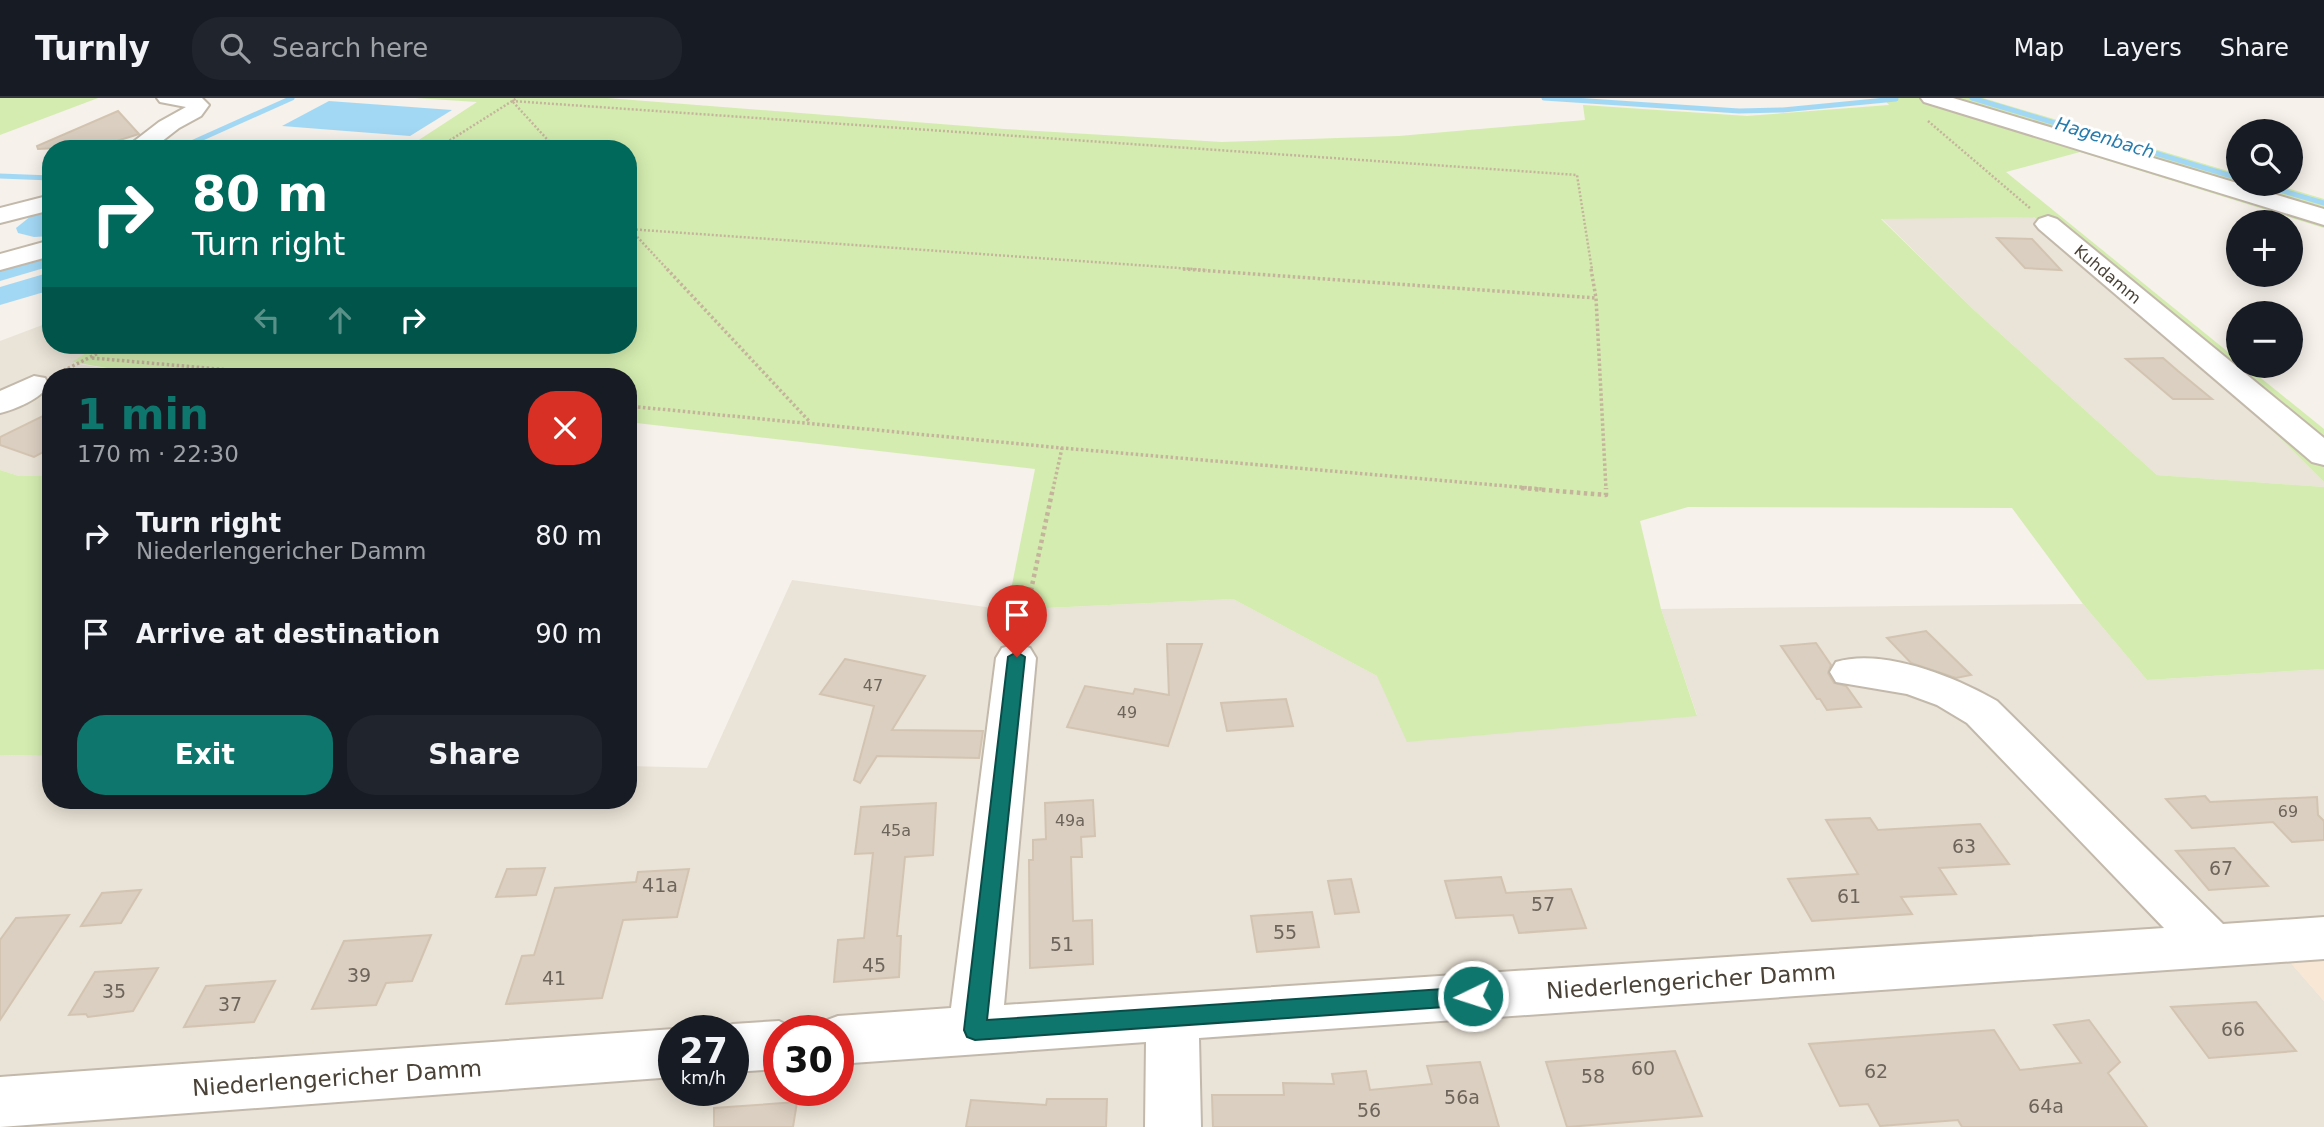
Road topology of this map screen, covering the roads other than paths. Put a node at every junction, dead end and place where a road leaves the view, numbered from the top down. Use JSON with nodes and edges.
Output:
{"nodes":[{"id":1,"x":167,"y":98,"type":"edge"},
{"id":2,"x":1934,"y":99,"type":"edge"},
{"id":3,"x":152,"y":140,"type":"edge"},
{"id":4,"x":42,"y":204,"type":"edge"},
{"id":5,"x":0,"y":216,"type":"edge"},
{"id":6,"x":2324,"y":218,"type":"edge"},
{"id":7,"x":2048,"y":224,"type":"road end"},
{"id":8,"x":42,"y":250,"type":"edge"},
{"id":9,"x":0,"y":262,"type":"edge"},
{"id":10,"x":42,"y":381,"type":"edge"},
{"id":11,"x":0,"y":404,"type":"edge"},
{"id":12,"x":2324,"y":455,"type":"edge"},
{"id":13,"x":1017,"y":657,"type":"road end"},
{"id":14,"x":1850,"y":672,"type":"dead end"},
{"id":15,"x":2324,"y":938,"type":"edge"},
{"id":16,"x":2213,"y":946,"type":"junction"},
{"id":17,"x":1172,"y":1016,"type":"junction"},
{"id":18,"x":975,"y":1030,"type":"junction"},
{"id":19,"x":854,"y":1039,"type":"edge"},
{"id":20,"x":658,"y":1054,"type":"edge"},
{"id":21,"x":0,"y":1103,"type":"edge"},
{"id":22,"x":1173,"y":1127,"type":"edge"}],
"edges":[{"from":1,"to":3,"type":"street"},
{"from":2,"to":6,"type":"street"},
{"from":4,"to":5,"type":"street"},
{"from":7,"to":12,"type":"street","name":"Kuhdamm"},
{"from":8,"to":9,"type":"street"},
{"from":10,"to":11,"type":"street"},
{"from":13,"to":18,"type":"street"},
{"from":14,"to":16,"type":"street"},
{"from":15,"to":16,"type":"street","name":"Niederlengericher Damm"},
{"from":16,"to":17,"type":"street","name":"Niederlengericher Damm"},
{"from":17,"to":18,"type":"street","name":"Niederlengericher Damm"},
{"from":17,"to":22,"type":"street"},
{"from":18,"to":19,"type":"street","name":"Niederlengericher Damm"},
{"from":20,"to":21,"type":"street","name":"Niederlengericher Damm"}]}
